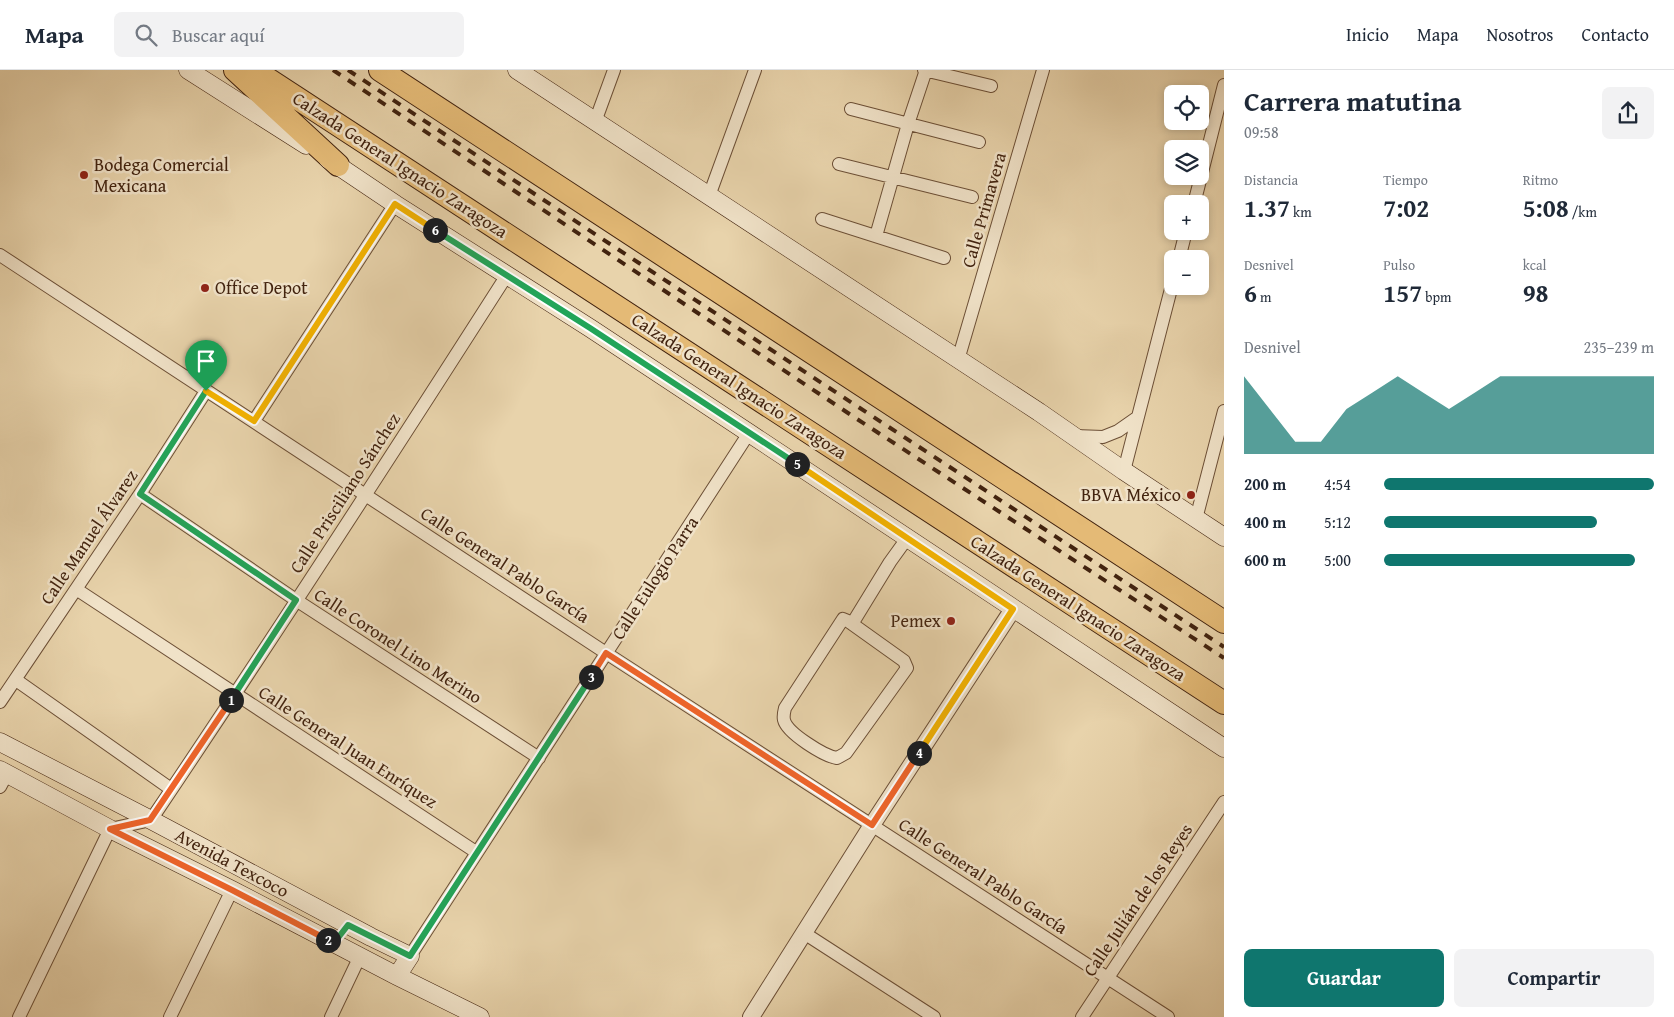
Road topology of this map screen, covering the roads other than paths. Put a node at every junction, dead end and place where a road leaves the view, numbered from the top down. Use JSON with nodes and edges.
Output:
{"nodes":[{"id":1,"x":188,"y":70,"type":"edge"},
{"id":2,"x":235,"y":70,"type":"edge"},
{"id":3,"x":254,"y":70,"type":"edge"},
{"id":4,"x":380,"y":70,"type":"edge"},
{"id":5,"x":517,"y":70,"type":"edge"},
{"id":6,"x":614,"y":70,"type":"edge"},
{"id":7,"x":755,"y":70,"type":"edge"},
{"id":8,"x":925,"y":70,"type":"edge"},
{"id":9,"x":1043,"y":70,"type":"edge"},
{"id":10,"x":1224,"y":85,"type":"edge"},
{"id":11,"x":991,"y":86,"type":"dead end"},
{"id":12,"x":851,"y":109,"type":"dead end"},
{"id":13,"x":595,"y":122,"type":"junction"},
{"id":14,"x":908,"y":124,"type":"junction"},
{"id":15,"x":979,"y":142,"type":"dead end"},
{"id":16,"x":839,"y":164,"type":"dead end"},
{"id":17,"x":338,"y":165,"type":"junction"},
{"id":18,"x":892,"y":178,"type":"junction"},
{"id":19,"x":1196,"y":195,"type":"edge"},
{"id":20,"x":710,"y":196,"type":"junction"},
{"id":21,"x":972,"y":197,"type":"dead end"},
{"id":22,"x":395,"y":204,"type":"junction"},
{"id":23,"x":822,"y":219,"type":"dead end"},
{"id":24,"x":876,"y":236,"type":"junction"},
{"id":25,"x":0,"y":256,"type":"edge"},
{"id":26,"x":944,"y":258,"type":"dead end"},
{"id":27,"x":507,"y":275,"type":"junction"},
{"id":28,"x":1169,"y":295,"type":"edge"},
{"id":29,"x":958,"y":360,"type":"junction"},
{"id":30,"x":206,"y":391,"type":"junction"},
{"id":31,"x":1224,"y":411,"type":"edge"},
{"id":32,"x":1138,"y":418,"type":"junction"},
{"id":33,"x":254,"y":421,"type":"junction"},
{"id":34,"x":749,"y":432,"type":"junction"},
{"id":35,"x":1075,"y":436,"type":"junction"},
{"id":36,"x":1124,"y":471,"type":"junction"},
{"id":37,"x":140,"y":494,"type":"junction"},
{"id":38,"x":366,"y":495,"type":"junction"},
{"id":39,"x":1196,"y":519,"type":"junction"},
{"id":40,"x":1224,"y":536,"type":"edge"},
{"id":41,"x":908,"y":537,"type":"junction"},
{"id":42,"x":76,"y":589,"type":"junction"},
{"id":43,"x":296,"y":600,"type":"junction"},
{"id":44,"x":1013,"y":609,"type":"junction"},
{"id":45,"x":1224,"y":622,"type":"edge"},
{"id":46,"x":852,"y":624,"type":"junction"},
{"id":47,"x":606,"y":653,"type":"junction"},
{"id":48,"x":16,"y":680,"type":"junction"},
{"id":49,"x":235,"y":694,"type":"junction"},
{"id":50,"x":0,"y":702,"type":"edge"},
{"id":51,"x":1224,"y":703,"type":"edge"},
{"id":52,"x":0,"y":742,"type":"edge"},
{"id":53,"x":1224,"y":748,"type":"edge"},
{"id":54,"x":539,"y":758,"type":"junction"},
{"id":55,"x":2,"y":777,"type":"edge"},
{"id":56,"x":171,"y":789,"type":"junction"},
{"id":57,"x":1224,"y":802,"type":"edge"},
{"id":58,"x":150,"y":820,"type":"junction"},
{"id":59,"x":872,"y":825,"type":"junction"},
{"id":60,"x":110,"y":829,"type":"junction"},
{"id":61,"x":476,"y":852,"type":"junction"},
{"id":62,"x":232,"y":890,"type":"junction"},
{"id":63,"x":348,"y":925,"type":"junction"},
{"id":64,"x":804,"y":933,"type":"junction"},
{"id":65,"x":334,"y":943,"type":"junction"},
{"id":66,"x":360,"y":956,"type":"junction"},
{"id":67,"x":410,"y":956,"type":"junction"},
{"id":68,"x":397,"y":976,"type":"junction"},
{"id":69,"x":1107,"y":978,"type":"junction"},
{"id":70,"x":472,"y":1016,"type":"edge"},
{"id":71,"x":18,"y":1017,"type":"edge"},
{"id":72,"x":170,"y":1017,"type":"edge"},
{"id":73,"x":331,"y":1017,"type":"edge"},
{"id":74,"x":751,"y":1017,"type":"edge"},
{"id":75,"x":934,"y":1017,"type":"edge"},
{"id":76,"x":1082,"y":1017,"type":"edge"},
{"id":77,"x":1168,"y":1017,"type":"edge"}],
"edges":[{"from":1,"to":17,"type":"main road","name":"Calzada General Ignacio Zaragoza"},
{"from":2,"to":17,"type":"highway"},
{"from":3,"to":51,"type":"highway","name":"Calzada General Ignacio Zaragoza"},
{"from":4,"to":45,"type":"highway"},
{"from":5,"to":13,"type":"main road"},
{"from":6,"to":13,"type":"street"},
{"from":7,"to":20,"type":"street"},
{"from":8,"to":11,"type":"street"},
{"from":8,"to":14,"type":"street"},
{"from":9,"to":29,"type":"street","name":"Calle Primavera"},
{"from":10,"to":19,"type":"street"},
{"from":12,"to":14,"type":"street"},
{"from":13,"to":20,"type":"main road"},
{"from":14,"to":15,"type":"street"},
{"from":14,"to":18,"type":"street"},
{"from":16,"to":18,"type":"street"},
{"from":17,"to":22,"type":"main road","name":"Calzada General Ignacio Zaragoza"},
{"from":18,"to":21,"type":"street"},
{"from":18,"to":24,"type":"street"},
{"from":20,"to":29,"type":"main road"},
{"from":22,"to":27,"type":"main road","name":"Calzada General Ignacio Zaragoza"},
{"from":22,"to":33,"type":"street"},
{"from":23,"to":24,"type":"street"},
{"from":24,"to":26,"type":"street"},
{"from":25,"to":30,"type":"street","name":"Calle General Pablo García"},
{"from":27,"to":34,"type":"main road","name":"Calzada General Ignacio Zaragoza"},
{"from":27,"to":38,"type":"street","name":"Calle Prisciliano Sánchez"},
{"from":28,"to":32,"type":"street"},
{"from":29,"to":35,"type":"main road"},
{"from":30,"to":33,"type":"street","name":"Calle General Pablo García"},
{"from":30,"to":37,"type":"street","name":"Calle Manuel Álvarez"},
{"from":31,"to":39,"type":"street"},
{"from":32,"to":35,"type":"street"},
{"from":32,"to":36,"type":"street"},
{"from":33,"to":38,"type":"street","name":"Calle General Pablo García"},
{"from":34,"to":41,"type":"main road","name":"Calzada General Ignacio Zaragoza"},
{"from":34,"to":47,"type":"street","name":"Calle Eulogio Parra"},
{"from":35,"to":36,"type":"main road"},
{"from":36,"to":39,"type":"main road"},
{"from":37,"to":42,"type":"street","name":"Calle Manuel Álvarez"},
{"from":37,"to":43,"type":"street","name":"Calle Coronel Lino Merino"},
{"from":38,"to":43,"type":"street","name":"Calle Prisciliano Sánchez"},
{"from":38,"to":47,"type":"street","name":"Calle General Pablo García"},
{"from":39,"to":40,"type":"main road"},
{"from":41,"to":44,"type":"main road","name":"Calzada General Ignacio Zaragoza"},
{"from":41,"to":46,"type":"street"},
{"from":42,"to":48,"type":"street","name":"Calle Manuel Álvarez"},
{"from":42,"to":49,"type":"street","name":"Calle General Juan Enríquez"},
{"from":43,"to":49,"type":"street","name":"Calle Prisciliano Sánchez"},
{"from":43,"to":54,"type":"street","name":"Calle Coronel Lino Merino"},
{"from":44,"to":53,"type":"main road","name":"Calzada General Ignacio Zaragoza"},
{"from":44,"to":59,"type":"street"},
{"from":46,"to":46,"type":"street"},
{"from":47,"to":54,"type":"street","name":"Calle Eulogio Parra"},
{"from":47,"to":59,"type":"street","name":"Calle General Pablo García"},
{"from":48,"to":50,"type":"street","name":"Calle Manuel Álvarez"},
{"from":48,"to":56,"type":"street"},
{"from":49,"to":56,"type":"street","name":"Calle Prisciliano Sánchez"},
{"from":49,"to":61,"type":"street","name":"Calle General Juan Enríquez"},
{"from":52,"to":58,"type":"main road","name":"Avenida Texcoco"},
{"from":54,"to":61,"type":"street","name":"Calle Eulogio Parra"},
{"from":55,"to":60,"type":"main road","name":"Avenida Texcoco"},
{"from":56,"to":58,"type":"street","name":"Calle Prisciliano Sánchez"},
{"from":57,"to":69,"type":"street","name":"Calle Julián de los Reyes"},
{"from":58,"to":60,"type":"street"},
{"from":58,"to":63,"type":"main road","name":"Avenida Texcoco"},
{"from":59,"to":64,"type":"street"},
{"from":59,"to":69,"type":"street","name":"Calle General Pablo García"},
{"from":60,"to":62,"type":"main road","name":"Avenida Texcoco"},
{"from":60,"to":71,"type":"street"},
{"from":61,"to":67,"type":"street","name":"Calle Eulogio Parra"},
{"from":62,"to":65,"type":"main road","name":"Avenida Texcoco"},
{"from":62,"to":72,"type":"street"},
{"from":63,"to":65,"type":"main road"},
{"from":63,"to":67,"type":"main road","name":"Avenida Texcoco"},
{"from":64,"to":74,"type":"street"},
{"from":64,"to":75,"type":"street"},
{"from":65,"to":66,"type":"main road","name":"Avenida Texcoco"},
{"from":66,"to":68,"type":"main road","name":"Avenida Texcoco"},
{"from":66,"to":73,"type":"street"},
{"from":67,"to":68,"type":"main road","name":"Calle Eulogio Parra"},
{"from":68,"to":70,"type":"main road","name":"Avenida Texcoco"},
{"from":69,"to":76,"type":"street","name":"Calle Julián de los Reyes"},
{"from":69,"to":77,"type":"street","name":"Calle General Pablo García"}]}
